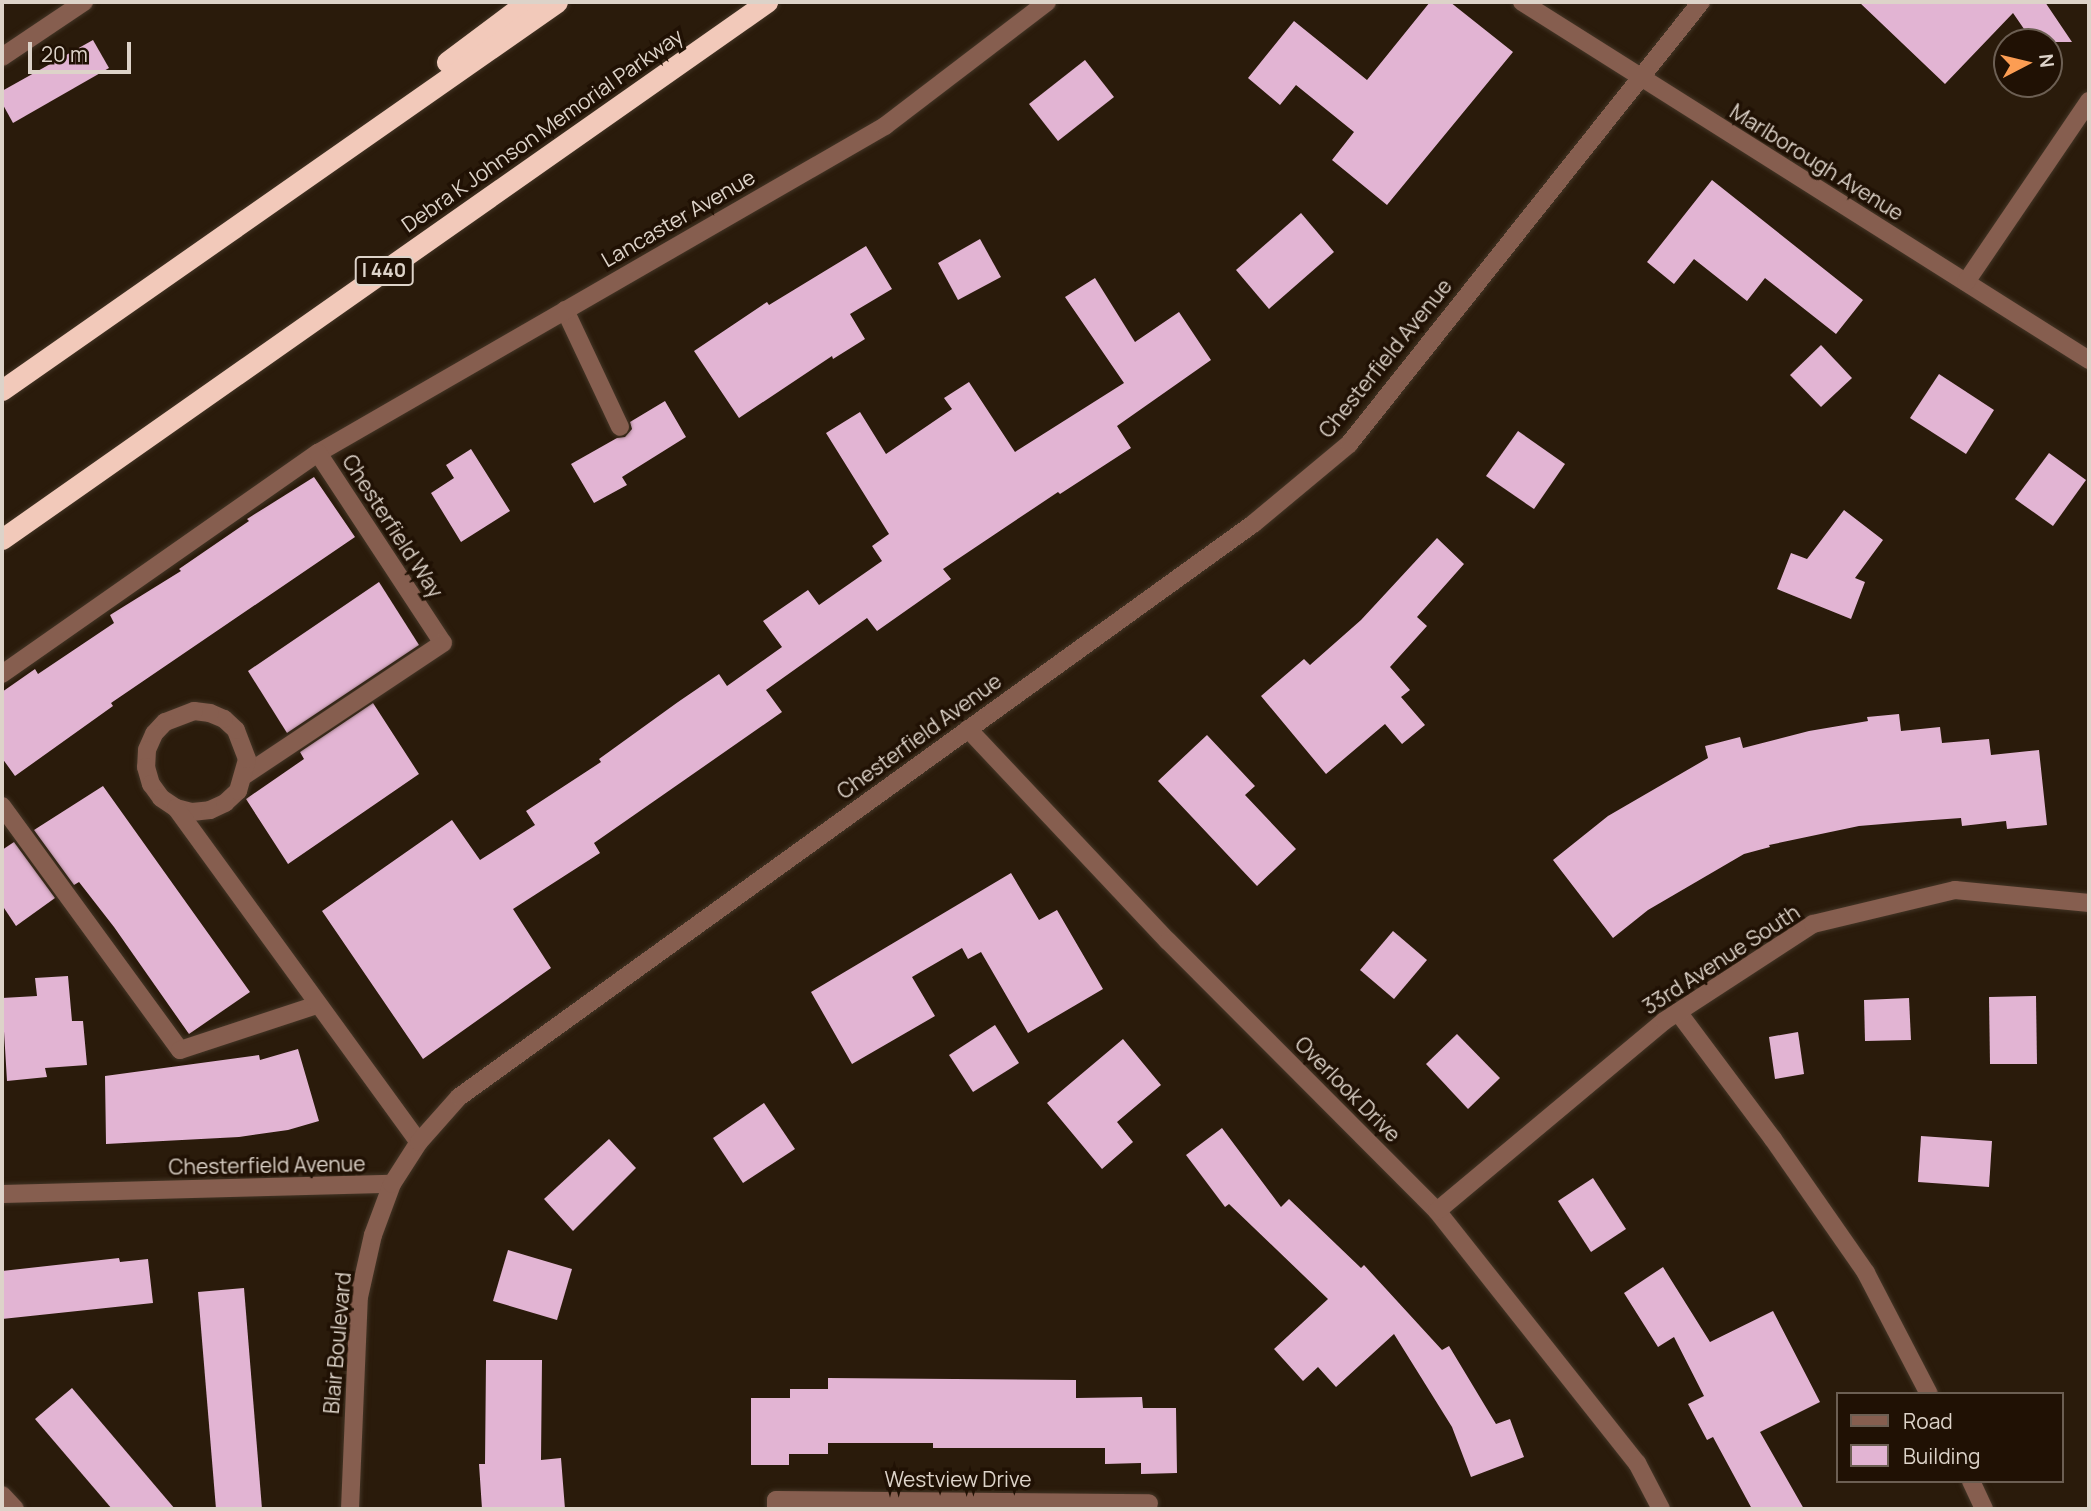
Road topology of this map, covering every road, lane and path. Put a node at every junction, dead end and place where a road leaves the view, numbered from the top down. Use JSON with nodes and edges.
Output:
{"nodes":[{"id":1,"x":84,"y":2,"type":"edge"},
{"id":2,"x":527,"y":2,"type":"edge"},
{"id":3,"x":556,"y":2,"type":"edge"},
{"id":4,"x":767,"y":2,"type":"edge"},
{"id":5,"x":1047,"y":2,"type":"edge"},
{"id":6,"x":1522,"y":2,"type":"edge"},
{"id":7,"x":1701,"y":2,"type":"edge"},
{"id":8,"x":2,"y":57,"type":"edge"},
{"id":9,"x":1639,"y":77,"type":"junction"},
{"id":10,"x":2089,"y":102,"type":"edge"},
{"id":11,"x":1966,"y":282,"type":"junction"},
{"id":12,"x":565,"y":310,"type":"junction"},
{"id":13,"x":106,"y":318,"type":"junction"},
{"id":14,"x":2089,"y":360,"type":"edge"},
{"id":15,"x":2,"y":390,"type":"edge"},
{"id":16,"x":620,"y":427,"type":"dead end"},
{"id":17,"x":317,"y":453,"type":"junction"},
{"id":18,"x":2,"y":540,"type":"edge"},
{"id":19,"x":2,"y":674,"type":"edge"},
{"id":20,"x":968,"y":729,"type":"junction"},
{"id":21,"x":245,"y":775,"type":"junction"},
{"id":22,"x":2,"y":806,"type":"edge"},
{"id":23,"x":176,"y":808,"type":"junction"},
{"id":24,"x":2089,"y":904,"type":"edge"},
{"id":25,"x":317,"y":1005,"type":"junction"},
{"id":26,"x":1678,"y":1012,"type":"junction"},
{"id":27,"x":419,"y":1142,"type":"junction"},
{"id":28,"x":392,"y":1184,"type":"junction"},
{"id":29,"x":2,"y":1194,"type":"edge"},
{"id":30,"x":1437,"y":1210,"type":"junction"},
{"id":31,"x":1928,"y":1392,"type":"edge"},
{"id":32,"x":1972,"y":1483,"type":"edge"},
{"id":33,"x":2,"y":1495,"type":"edge"},
{"id":34,"x":1149,"y":1503,"type":"dead end"},
{"id":35,"x":15,"y":1509,"type":"edge"},
{"id":36,"x":350,"y":1509,"type":"edge"},
{"id":37,"x":775,"y":1509,"type":"edge"},
{"id":38,"x":1661,"y":1509,"type":"edge"},
{"id":39,"x":1984,"y":1509,"type":"edge"}],
"edges":[{"from":1,"to":8,"type":"street"},
{"from":2,"to":13,"type":"highway"},
{"from":3,"to":13,"type":"highway"},
{"from":4,"to":18,"type":"highway","name":"Debra K Johnson Memorial Parkway","number":"I 440"},
{"from":5,"to":12,"type":"street","name":"Lancaster Avenue"},
{"from":6,"to":9,"type":"street","name":"Marlborough Avenue"},
{"from":7,"to":9,"type":"street","name":"Chesterfield Avenue"},
{"from":9,"to":11,"type":"street","name":"Marlborough Avenue"},
{"from":9,"to":20,"type":"street","name":"Chesterfield Avenue"},
{"from":10,"to":11,"type":"street"},
{"from":11,"to":14,"type":"street","name":"Marlborough Avenue"},
{"from":12,"to":16,"type":"street"},
{"from":12,"to":17,"type":"street","name":"Lancaster Avenue"},
{"from":13,"to":15,"type":"highway"},
{"from":17,"to":19,"type":"street","name":"Chesterfield Way"},
{"from":17,"to":21,"type":"street","name":"Chesterfield Way"},
{"from":20,"to":27,"type":"street","name":"Chesterfield Avenue"},
{"from":20,"to":30,"type":"street","name":"Overlook Drive"},
{"from":21,"to":23,"type":"street"},
{"from":21,"to":23,"type":"street"},
{"from":22,"to":25,"type":"street"},
{"from":23,"to":25,"type":"street"},
{"from":24,"to":26,"type":"street","name":"33rd Avenue South"},
{"from":25,"to":27,"type":"street"},
{"from":26,"to":30,"type":"street","name":"33rd Avenue South"},
{"from":26,"to":31,"type":"street"},
{"from":27,"to":28,"type":"street","name":"Chesterfield Avenue"},
{"from":28,"to":29,"type":"street","name":"Chesterfield Avenue"},
{"from":28,"to":36,"type":"street","name":"Blair Boulevard"},
{"from":30,"to":38,"type":"street","name":"Overlook Drive"},
{"from":32,"to":39,"type":"street"},
{"from":33,"to":35,"type":"street"},
{"from":34,"to":37,"type":"street","name":"Westview Drive"}]}
